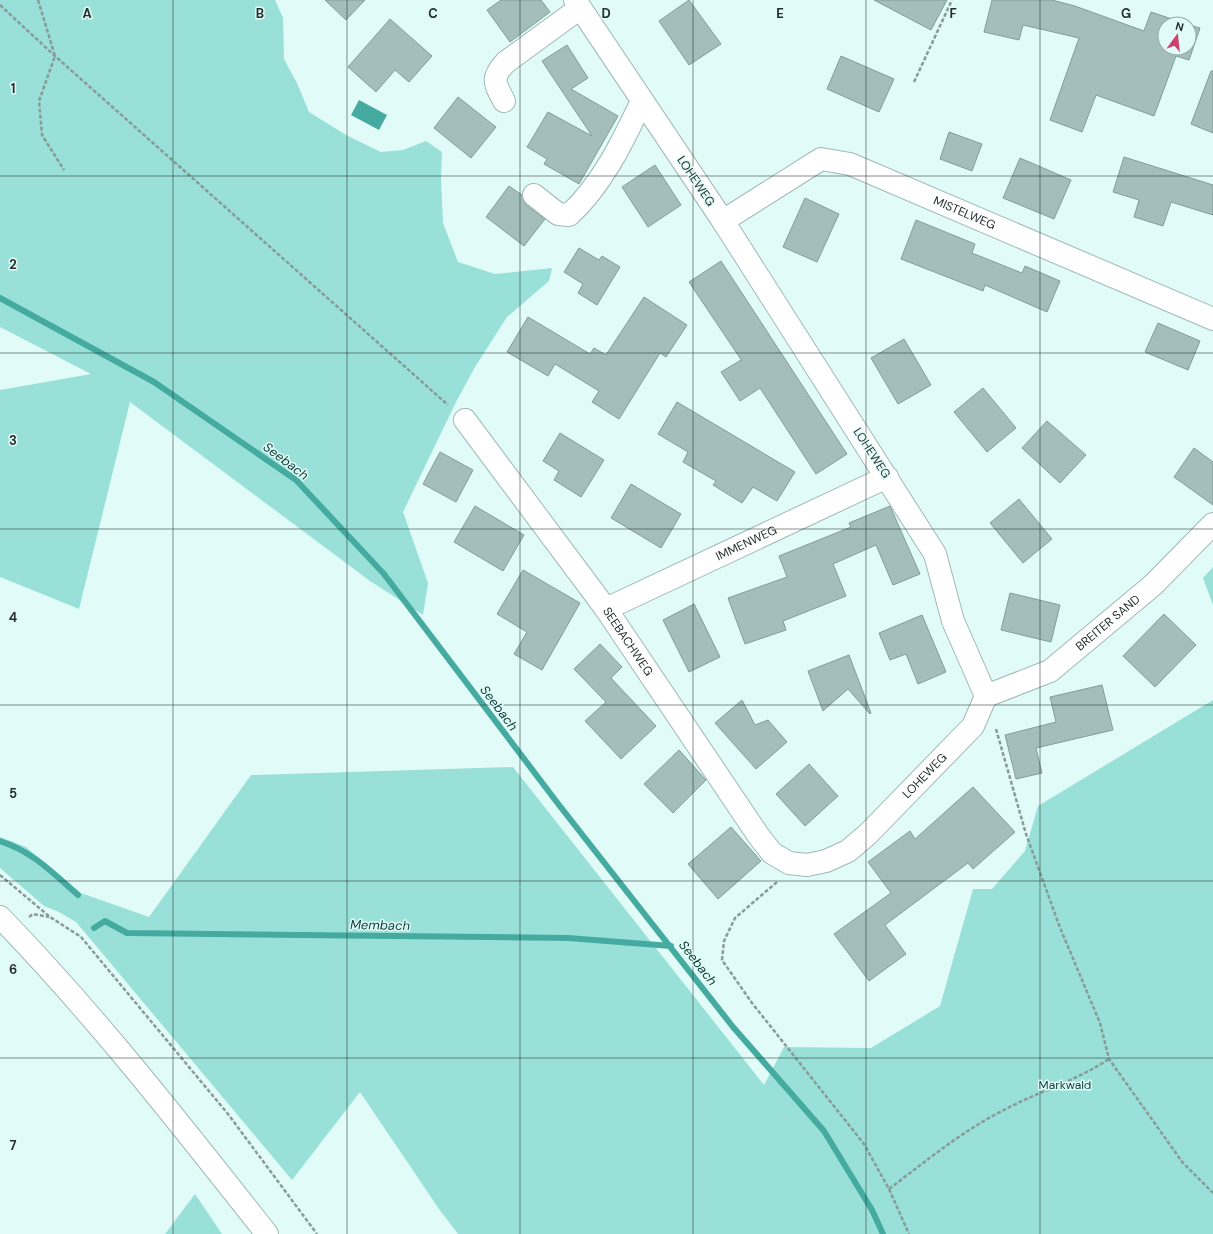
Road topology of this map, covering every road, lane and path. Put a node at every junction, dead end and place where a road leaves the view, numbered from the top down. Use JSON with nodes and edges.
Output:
{"nodes":[{"id":1,"x":38,"y":0,"type":"edge"},
{"id":2,"x":952,"y":0,"type":"edge"},
{"id":3,"x":578,"y":4,"type":"edge"},
{"id":4,"x":0,"y":5,"type":"edge"},
{"id":5,"x":55,"y":56,"type":"junction"},
{"id":6,"x":914,"y":82,"type":"dead end"},
{"id":7,"x":504,"y":101,"type":"dead end"},
{"id":8,"x":642,"y":102,"type":"junction"},
{"id":9,"x":64,"y":170,"type":"dead end"},
{"id":10,"x":534,"y":195,"type":"dead end"},
{"id":11,"x":723,"y":221,"type":"junction"},
{"id":12,"x":1213,"y":319,"type":"edge"},
{"id":13,"x":465,"y":420,"type":"joint"},
{"id":14,"x":887,"y":477,"type":"junction"},
{"id":15,"x":1213,"y":524,"type":"edge"},
{"id":16,"x":606,"y":609,"type":"junction"},
{"id":17,"x":986,"y":696,"type":"junction"},
{"id":18,"x":789,"y":863,"type":"junction"},
{"id":19,"x":0,"y":875,"type":"edge"},
{"id":20,"x":0,"y":916,"type":"edge"},
{"id":21,"x":1109,"y":1059,"type":"junction"},
{"id":22,"x":889,"y":1189,"type":"junction"},
{"id":23,"x":1213,"y":1193,"type":"edge"},
{"id":24,"x":267,"y":1234,"type":"edge"},
{"id":25,"x":317,"y":1234,"type":"edge"},
{"id":26,"x":909,"y":1234,"type":"edge"}],
"edges":[{"from":1,"to":5,"type":"path"},
{"from":2,"to":6,"type":"path"},
{"from":3,"to":7,"type":"street"},
{"from":3,"to":8,"type":"street","name":"LOHEWEG"},
{"from":4,"to":5,"type":"path"},
{"from":5,"to":9,"type":"path"},
{"from":5,"to":13,"type":"path"},
{"from":8,"to":10,"type":"street"},
{"from":8,"to":11,"type":"street","name":"LOHEWEG"},
{"from":11,"to":12,"type":"street","name":"MISTELWEG"},
{"from":11,"to":14,"type":"street","name":"LOHEWEG"},
{"from":13,"to":16,"type":"street","name":"SEEBACHWEG"},
{"from":14,"to":16,"type":"street","name":"IMMENWEG"},
{"from":14,"to":17,"type":"street","name":"LOHEWEG"},
{"from":15,"to":17,"type":"street","name":"BREITER SAND"},
{"from":16,"to":18,"type":"street","name":"SEEBACHWEG"},
{"from":17,"to":18,"type":"street","name":"LOHEWEG"},
{"from":17,"to":21,"type":"path"},
{"from":18,"to":22,"type":"path"},
{"from":19,"to":25,"type":"path"},
{"from":20,"to":24,"type":"street"},
{"from":21,"to":22,"type":"path"},
{"from":21,"to":23,"type":"path"},
{"from":22,"to":26,"type":"path"}]}
